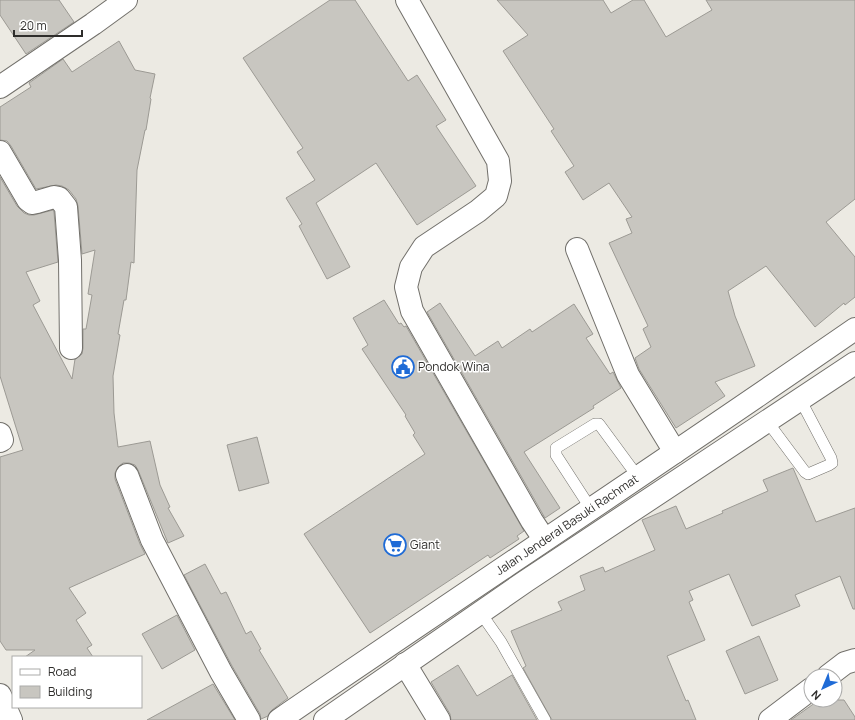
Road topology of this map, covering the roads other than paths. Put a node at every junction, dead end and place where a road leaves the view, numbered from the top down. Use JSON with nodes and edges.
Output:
{"nodes":[{"id":1,"x":126,"y":0,"type":"edge"},
{"id":2,"x":407,"y":0,"type":"edge"},
{"id":3,"x":0,"y":87,"type":"edge"},
{"id":4,"x":0,"y":152,"type":"edge"},
{"id":5,"x":577,"y":249,"type":"dead end"},
{"id":6,"x":855,"y":329,"type":"edge"},
{"id":7,"x":71,"y":348,"type":"dead end"},
{"id":8,"x":855,"y":363,"type":"edge"},
{"id":9,"x":800,"y":399,"type":"junction"},
{"id":10,"x":767,"y":421,"type":"junction"},
{"id":11,"x":0,"y":434,"type":"edge"},
{"id":12,"x":0,"y":441,"type":"edge"},
{"id":13,"x":675,"y":452,"type":"junction"},
{"id":14,"x":127,"y":475,"type":"dead end"},
{"id":15,"x":638,"y":478,"type":"junction"},
{"id":16,"x":652,"y":497,"type":"junction"},
{"id":17,"x":591,"y":509,"type":"junction"},
{"id":18,"x":544,"y":539,"type":"junction"},
{"id":19,"x":480,"y":612,"type":"junction"},
{"id":20,"x":855,"y":660,"type":"edge"},
{"id":21,"x":405,"y":664,"type":"junction"},
{"id":22,"x":838,"y":668,"type":"edge"},
{"id":23,"x":0,"y":695,"type":"edge"},
{"id":24,"x":803,"y":695,"type":"edge"},
{"id":25,"x":11,"y":720,"type":"edge"},
{"id":26,"x":249,"y":720,"type":"edge"},
{"id":27,"x":279,"y":720,"type":"edge"},
{"id":28,"x":325,"y":720,"type":"edge"},
{"id":29,"x":439,"y":720,"type":"edge"},
{"id":30,"x":545,"y":720,"type":"edge"},
{"id":31,"x":770,"y":720,"type":"edge"}],
"edges":[{"from":1,"to":3,"type":"street"},
{"from":2,"to":18,"type":"street"},
{"from":4,"to":7,"type":"street"},
{"from":5,"to":13,"type":"street"},
{"from":6,"to":13,"type":"street","name":"Jalan Jenderal Basuki Rachmat"},
{"from":8,"to":9,"type":"street","name":"Jalan Jenderal Basuki Rachmat"},
{"from":9,"to":10,"type":"street","name":"Jalan Jenderal Basuki Rachmat"},
{"from":9,"to":10,"type":"lane"},
{"from":10,"to":16,"type":"street","name":"Jalan Jenderal Basuki Rachmat"},
{"from":11,"to":12,"type":"street"},
{"from":13,"to":15,"type":"street","name":"Jalan Jenderal Basuki Rachmat"},
{"from":14,"to":26,"type":"street"},
{"from":15,"to":16,"type":"street"},
{"from":15,"to":17,"type":"street","name":"Jalan Jenderal Basuki Rachmat"},
{"from":15,"to":17,"type":"lane"},
{"from":16,"to":19,"type":"street","name":"Jalan Jenderal Basuki Rachmat"},
{"from":17,"to":18,"type":"street","name":"Jalan Jenderal Basuki Rachmat"},
{"from":18,"to":27,"type":"street","name":"Jalan Jenderal Basuki Rachmat"},
{"from":19,"to":21,"type":"street","name":"Jalan Jenderal Basuki Rachmat"},
{"from":19,"to":30,"type":"lane"},
{"from":20,"to":22,"type":"street"},
{"from":21,"to":28,"type":"street","name":"Jalan Jenderal Basuki Rachmat"},
{"from":21,"to":29,"type":"street"},
{"from":23,"to":25,"type":"street"},
{"from":24,"to":31,"type":"street"}]}
